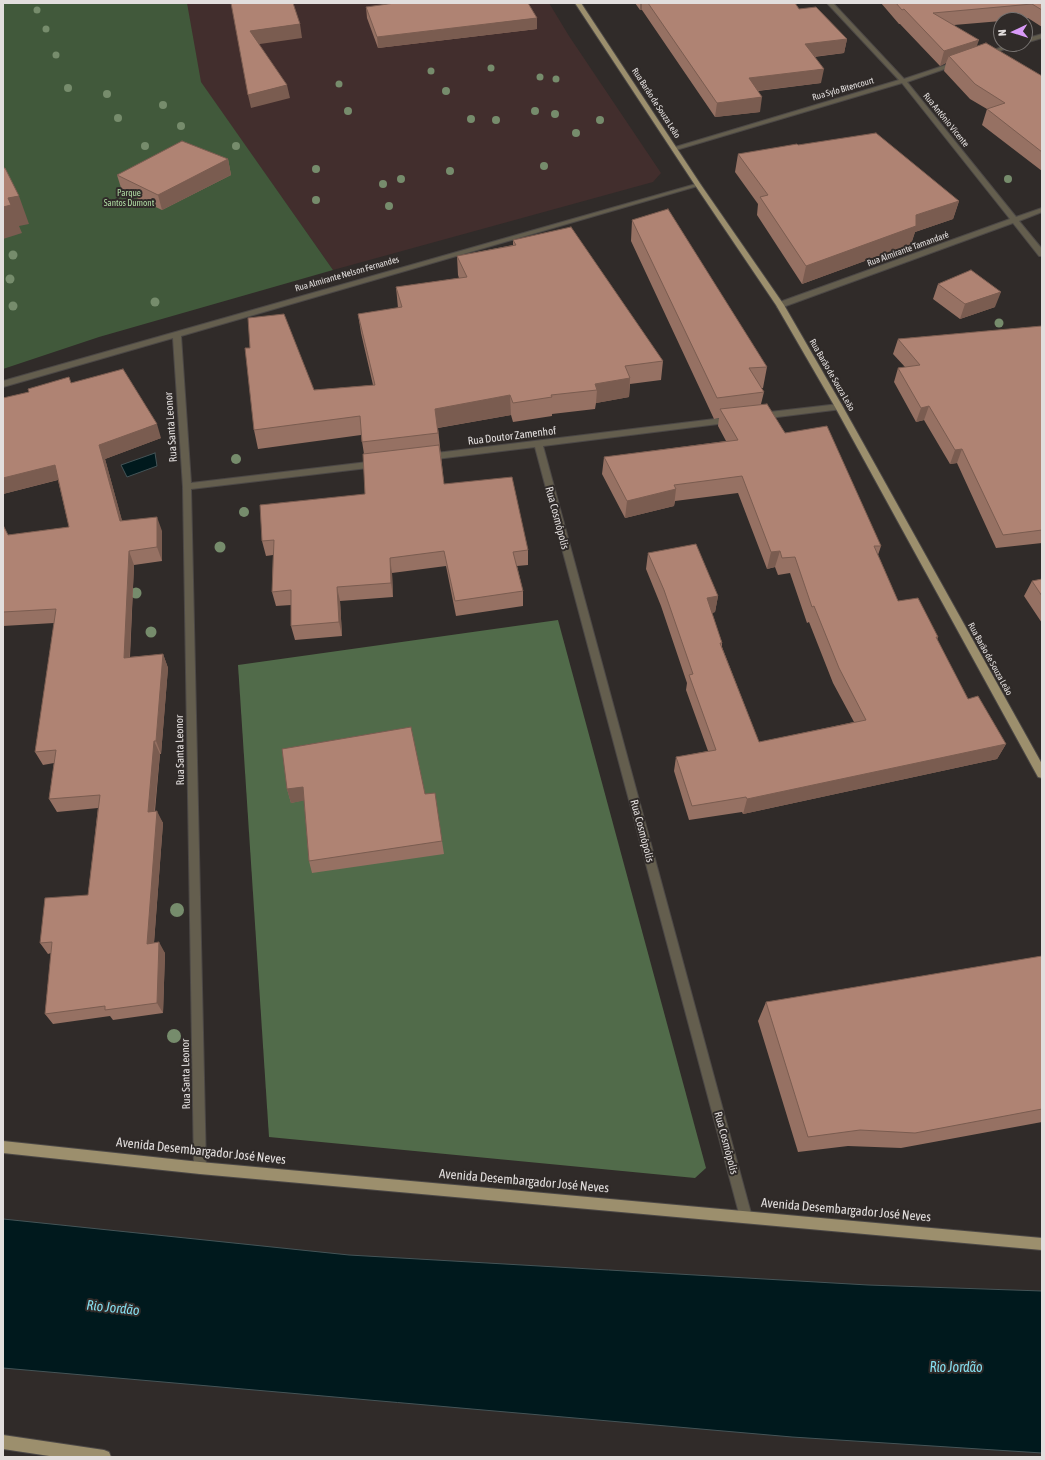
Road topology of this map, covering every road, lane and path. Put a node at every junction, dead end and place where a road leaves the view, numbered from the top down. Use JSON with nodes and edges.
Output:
{"nodes":[{"id":1,"x":578,"y":3,"type":"edge"},
{"id":2,"x":830,"y":3,"type":"edge"},
{"id":3,"x":993,"y":51,"type":"edge"},
{"id":4,"x":979,"y":56,"type":"edge"},
{"id":5,"x":964,"y":61,"type":"edge"},
{"id":6,"x":904,"y":81,"type":"junction"},
{"id":7,"x":674,"y":149,"type":"junction"},
{"id":8,"x":698,"y":185,"type":"junction"},
{"id":9,"x":1042,"y":210,"type":"edge"},
{"id":10,"x":1015,"y":220,"type":"junction"},
{"id":11,"x":1042,"y":254,"type":"edge"},
{"id":12,"x":780,"y":305,"type":"junction"},
{"id":13,"x":177,"y":333,"type":"junction"},
{"id":14,"x":3,"y":384,"type":"edge"},
{"id":15,"x":839,"y":407,"type":"junction"},
{"id":16,"x":752,"y":418,"type":"edge"},
{"id":17,"x":736,"y":419,"type":"edge"},
{"id":18,"x":538,"y":444,"type":"junction"},
{"id":19,"x":421,"y":458,"type":"edge"},
{"id":20,"x":382,"y":463,"type":"edge"},
{"id":21,"x":187,"y":487,"type":"junction"},
{"id":22,"x":1042,"y":774,"type":"edge"},
{"id":23,"x":3,"y":1147,"type":"edge"},
{"id":24,"x":200,"y":1168,"type":"junction"},
{"id":25,"x":746,"y":1218,"type":"junction"},
{"id":26,"x":1042,"y":1244,"type":"edge"},
{"id":27,"x":3,"y":1442,"type":"edge"},
{"id":28,"x":104,"y":1457,"type":"edge"}],
"edges":[{"from":1,"to":7,"type":"main road","name":"Rua Barão de Souza Leão"},
{"from":2,"to":6,"type":"street","name":"Rua Antônio Vicente"},
{"from":3,"to":4,"type":"street"},
{"from":5,"to":6,"type":"street","name":"Rua Sylo Bitencourt"},
{"from":6,"to":7,"type":"street","name":"Rua Sylo Bitencourt"},
{"from":6,"to":10,"type":"street","name":"Rua Antônio Vicente"},
{"from":7,"to":8,"type":"main road","name":"Rua Barão de Souza Leão"},
{"from":8,"to":12,"type":"main road","name":"Rua Barão de Souza Leão"},
{"from":8,"to":13,"type":"street","name":"Rua Almirante Nelson Fernandes"},
{"from":9,"to":10,"type":"street","name":"Rua Almirante Tamandaré"},
{"from":10,"to":11,"type":"street","name":"Rua Antônio Vicente"},
{"from":10,"to":12,"type":"street","name":"Rua Almirante Tamandaré"},
{"from":12,"to":15,"type":"main road","name":"Rua Barão de Souza Leão"},
{"from":13,"to":14,"type":"street","name":"Rua Almirante Nelson Fernandes"},
{"from":13,"to":21,"type":"street","name":"Rua Santa Leonor"},
{"from":15,"to":16,"type":"street"},
{"from":15,"to":22,"type":"main road","name":"Rua Barão de Souza Leão"},
{"from":17,"to":18,"type":"street","name":"Rua Doutor Zamenhof"},
{"from":18,"to":19,"type":"street","name":"Rua Doutor Zamenhof"},
{"from":18,"to":25,"type":"street","name":"Rua Cosmópolis"},
{"from":20,"to":21,"type":"street"},
{"from":21,"to":24,"type":"street","name":"Rua Santa Leonor"},
{"from":23,"to":24,"type":"main road","name":"Avenida Desembargador José Neves"},
{"from":24,"to":25,"type":"main road","name":"Avenida Desembargador José Neves"},
{"from":25,"to":26,"type":"main road","name":"Avenida Desembargador José Neves"},
{"from":27,"to":28,"type":"main road"}]}
